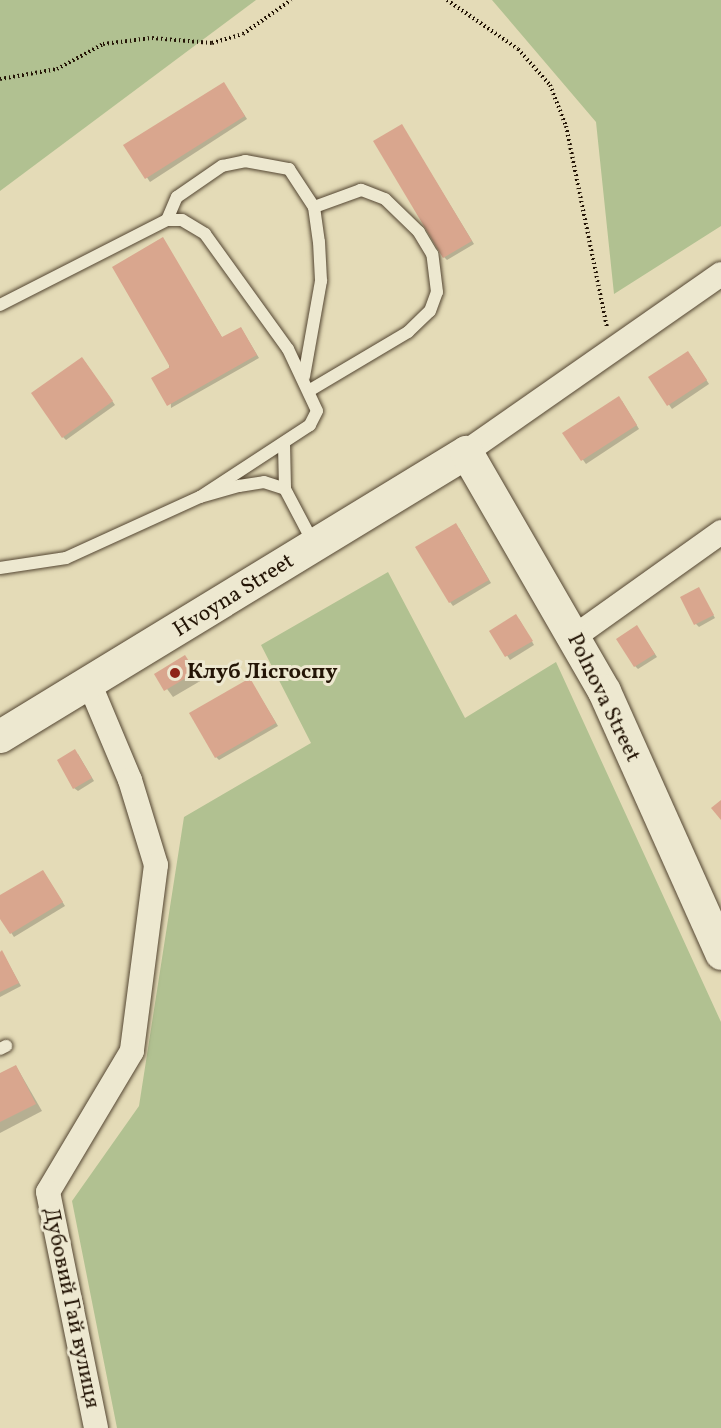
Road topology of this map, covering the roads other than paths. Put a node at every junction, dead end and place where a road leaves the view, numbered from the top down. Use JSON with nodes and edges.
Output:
{"nodes":[{"id":1,"x":314,"y":207,"type":"junction"},
{"id":2,"x":167,"y":220,"type":"junction"},
{"id":3,"x":721,"y":274,"type":"edge"},
{"id":4,"x":0,"y":305,"type":"edge"},
{"id":5,"x":304,"y":376,"type":"junction"},
{"id":6,"x":312,"y":389,"type":"junction"},
{"id":7,"x":284,"y":444,"type":"junction"},
{"id":8,"x":466,"y":452,"type":"junction"},
{"id":9,"x":285,"y":489,"type":"junction"},
{"id":10,"x":200,"y":497,"type":"junction"},
{"id":11,"x":721,"y":532,"type":"edge"},
{"id":12,"x":315,"y":546,"type":"junction"},
{"id":13,"x":0,"y":568,"type":"edge"},
{"id":14,"x":574,"y":637,"type":"junction"},
{"id":15,"x":90,"y":685,"type":"junction"},
{"id":16,"x":0,"y":736,"type":"edge"},
{"id":17,"x":718,"y":937,"type":"edge"},
{"id":18,"x":96,"y":1428,"type":"edge"}],
"edges":[{"from":1,"to":2,"type":"lane"},
{"from":1,"to":5,"type":"lane"},
{"from":1,"to":6,"type":"lane"},
{"from":2,"to":4,"type":"lane"},
{"from":2,"to":5,"type":"lane"},
{"from":3,"to":8,"type":"street"},
{"from":5,"to":6,"type":"lane"},
{"from":6,"to":7,"type":"lane"},
{"from":7,"to":9,"type":"lane"},
{"from":7,"to":10,"type":"lane"},
{"from":8,"to":12,"type":"street","name":"Hvoyna Street"},
{"from":8,"to":14,"type":"street","name":"Polnova Street"},
{"from":9,"to":10,"type":"lane"},
{"from":9,"to":12,"type":"lane"},
{"from":10,"to":13,"type":"lane"},
{"from":11,"to":14,"type":"street"},
{"from":12,"to":15,"type":"street","name":"Hvoyna Street"},
{"from":14,"to":17,"type":"street","name":"Polnova Street"},
{"from":15,"to":16,"type":"street","name":"Hvoyna Street"},
{"from":15,"to":18,"type":"street","name":"Дубовий Гай вулиця"}]}
